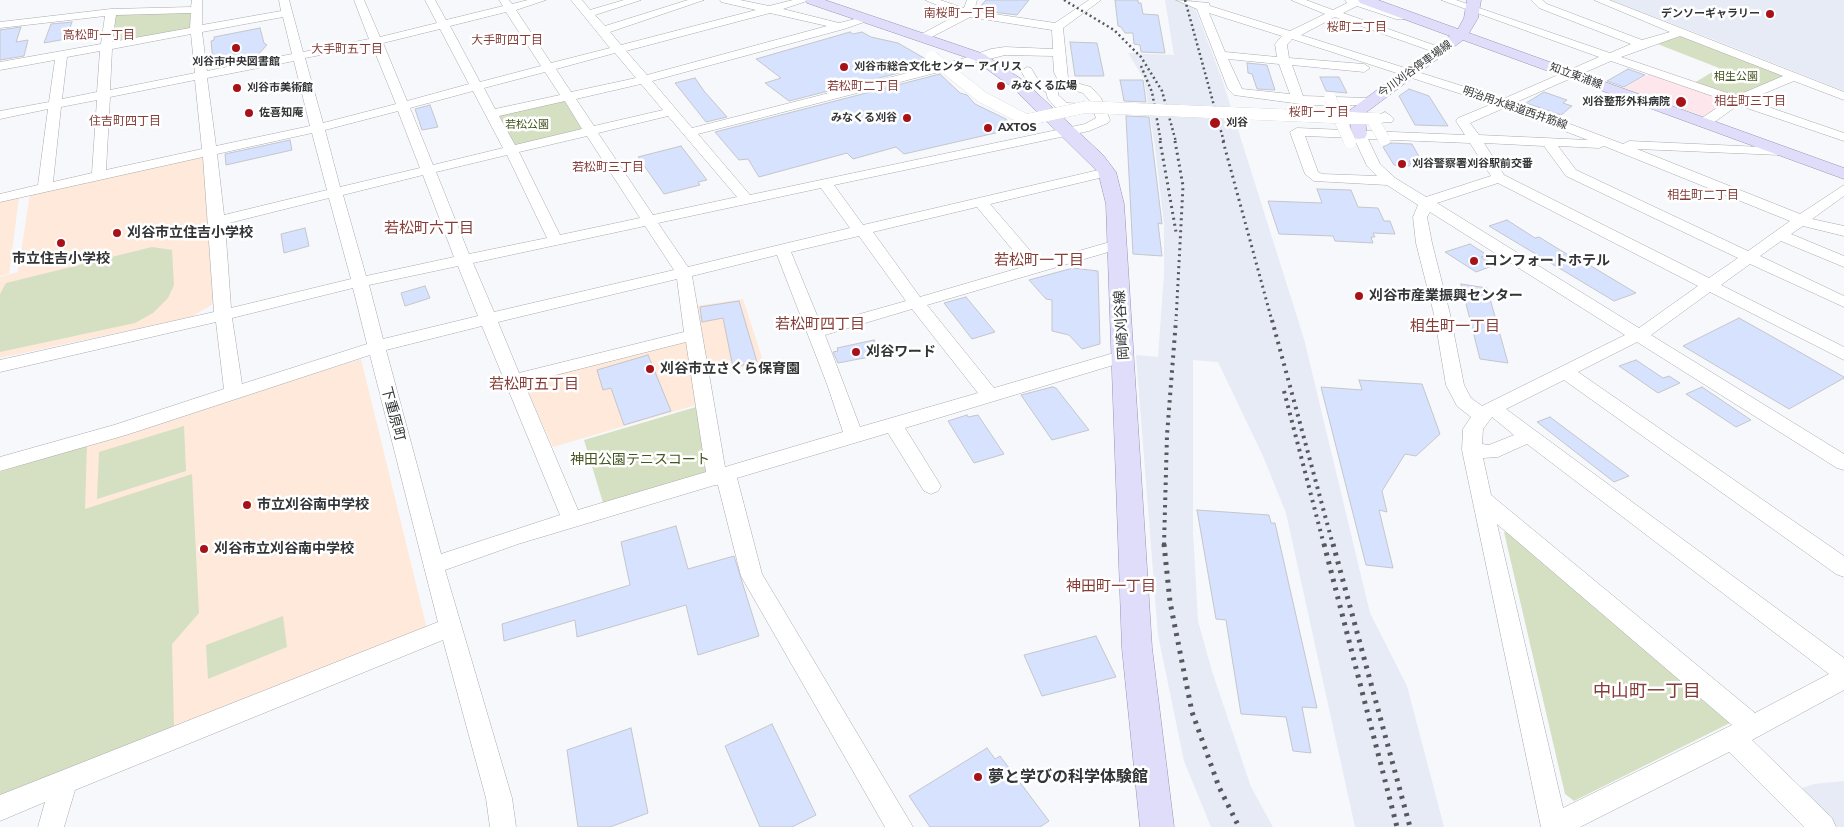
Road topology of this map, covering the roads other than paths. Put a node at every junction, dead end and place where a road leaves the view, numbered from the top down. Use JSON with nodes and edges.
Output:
{"nodes":[{"id":1,"x":359,"y":0,"type":"edge"},
{"id":2,"x":430,"y":0,"type":"edge"},
{"id":3,"x":541,"y":0,"type":"edge"},
{"id":4,"x":576,"y":0,"type":"edge"},
{"id":5,"x":636,"y":0,"type":"edge"},
{"id":6,"x":699,"y":0,"type":"edge"},
{"id":7,"x":725,"y":0,"type":"edge"},
{"id":8,"x":805,"y":0,"type":"edge"},
{"id":9,"x":812,"y":0,"type":"edge"},
{"id":10,"x":930,"y":0,"type":"edge"},
{"id":11,"x":972,"y":0,"type":"edge"},
{"id":12,"x":1096,"y":0,"type":"edge"},
{"id":13,"x":1181,"y":0,"type":"edge"},
{"id":14,"x":1296,"y":0,"type":"edge"},
{"id":15,"x":1380,"y":0,"type":"edge"},
{"id":16,"x":1446,"y":0,"type":"edge"},
{"id":17,"x":1536,"y":0,"type":"edge"},
{"id":18,"x":1599,"y":0,"type":"edge"},
{"id":19,"x":1357,"y":1,"type":"edge"},
{"id":20,"x":1199,"y":3,"type":"edge"},
{"id":21,"x":507,"y":4,"type":"edge"},
{"id":22,"x":196,"y":5,"type":"edge"},
{"id":23,"x":1474,"y":5,"type":"edge"},
{"id":24,"x":286,"y":7,"type":"edge"},
{"id":25,"x":770,"y":9,"type":"junction"},
{"id":26,"x":111,"y":12,"type":"junction"},
{"id":27,"x":968,"y":13,"type":"junction"},
{"id":28,"x":1334,"y":13,"type":"junction"},
{"id":29,"x":588,"y":14,"type":"junction"},
{"id":30,"x":1414,"y":18,"type":"junction"},
{"id":31,"x":867,"y":19,"type":"junction"},
{"id":32,"x":442,"y":24,"type":"junction"},
{"id":33,"x":0,"y":25,"type":"edge"},
{"id":34,"x":840,"y":27,"type":"junction"},
{"id":35,"x":1057,"y":27,"type":"junction"},
{"id":36,"x":196,"y":30,"type":"junction"},
{"id":37,"x":602,"y":31,"type":"junction"},
{"id":38,"x":1681,"y":32,"type":"junction"},
{"id":39,"x":1291,"y":35,"type":"junction"},
{"id":40,"x":1462,"y":35,"type":"junction"},
{"id":41,"x":922,"y":38,"type":"junction"},
{"id":42,"x":376,"y":41,"type":"junction"},
{"id":43,"x":1641,"y":44,"type":"junction"},
{"id":44,"x":106,"y":46,"type":"junction"},
{"id":45,"x":618,"y":50,"type":"junction"},
{"id":46,"x":1441,"y":51,"type":"junction"},
{"id":47,"x":1059,"y":53,"type":"junction"},
{"id":48,"x":61,"y":55,"type":"junction"},
{"id":49,"x":1220,"y":55,"type":"junction"},
{"id":50,"x":299,"y":56,"type":"junction"},
{"id":51,"x":932,"y":57,"type":"dead end"},
{"id":52,"x":979,"y":57,"type":"junction"},
{"id":53,"x":1610,"y":57,"type":"junction"},
{"id":54,"x":1284,"y":60,"type":"junction"},
{"id":55,"x":0,"y":66,"type":"edge"},
{"id":56,"x":549,"y":68,"type":"junction"},
{"id":57,"x":1030,"y":71,"type":"dead end"},
{"id":58,"x":1410,"y":73,"type":"junction"},
{"id":59,"x":201,"y":75,"type":"junction"},
{"id":60,"x":1572,"y":75,"type":"junction"},
{"id":61,"x":1794,"y":76,"type":"junction"},
{"id":62,"x":644,"y":80,"type":"junction"},
{"id":63,"x":1053,"y":85,"type":"junction"},
{"id":64,"x":1069,"y":85,"type":"junction"},
{"id":65,"x":476,"y":87,"type":"junction"},
{"id":66,"x":105,"y":94,"type":"junction"},
{"id":67,"x":569,"y":96,"type":"junction"},
{"id":68,"x":1844,"y":96,"type":"edge"},
{"id":69,"x":1298,"y":98,"type":"junction"},
{"id":70,"x":1330,"y":98,"type":"dead end"},
{"id":71,"x":1737,"y":100,"type":"junction"},
{"id":72,"x":1097,"y":102,"type":"junction"},
{"id":73,"x":1368,"y":102,"type":"junction"},
{"id":74,"x":1505,"y":102,"type":"junction"},
{"id":75,"x":56,"y":104,"type":"junction"},
{"id":76,"x":403,"y":106,"type":"junction"},
{"id":77,"x":673,"y":111,"type":"junction"},
{"id":78,"x":492,"y":114,"type":"junction"},
{"id":79,"x":0,"y":115,"type":"edge"},
{"id":80,"x":1339,"y":118,"type":"junction"},
{"id":81,"x":1704,"y":123,"type":"junction"},
{"id":82,"x":318,"y":128,"type":"junction"},
{"id":83,"x":591,"y":130,"type":"junction"},
{"id":84,"x":1067,"y":131,"type":"junction"},
{"id":85,"x":691,"y":132,"type":"junction"},
{"id":86,"x":1844,"y":137,"type":"edge"},
{"id":87,"x":1354,"y":138,"type":"junction"},
{"id":88,"x":1474,"y":139,"type":"junction"},
{"id":89,"x":1384,"y":140,"type":"dead end"},
{"id":90,"x":1548,"y":142,"type":"junction"},
{"id":91,"x":1620,"y":145,"type":"junction"},
{"id":92,"x":511,"y":150,"type":"junction"},
{"id":93,"x":1780,"y":151,"type":"junction"},
{"id":94,"x":208,"y":152,"type":"junction"},
{"id":95,"x":429,"y":170,"type":"junction"},
{"id":96,"x":1107,"y":172,"type":"junction"},
{"id":97,"x":1844,"y":174,"type":"edge"},
{"id":98,"x":99,"y":176,"type":"junction"},
{"id":99,"x":1499,"y":178,"type":"junction"},
{"id":100,"x":1390,"y":180,"type":"junction"},
{"id":101,"x":825,"y":183,"type":"junction"},
{"id":102,"x":45,"y":188,"type":"junction"},
{"id":103,"x":1844,"y":189,"type":"edge"},
{"id":104,"x":335,"y":194,"type":"junction"},
{"id":105,"x":0,"y":198,"type":"edge"},
{"id":106,"x":746,"y":199,"type":"junction"},
{"id":107,"x":981,"y":203,"type":"junction"},
{"id":108,"x":1426,"y":204,"type":"junction"},
{"id":109,"x":1804,"y":218,"type":"junction"},
{"id":110,"x":217,"y":221,"type":"junction"},
{"id":111,"x":650,"y":221,"type":"junction"},
{"id":112,"x":1844,"y":230,"type":"edge"},
{"id":113,"x":862,"y":231,"type":"junction"},
{"id":114,"x":1780,"y":235,"type":"junction"},
{"id":115,"x":556,"y":241,"type":"junction"},
{"id":116,"x":1117,"y":245,"type":"junction"},
{"id":117,"x":782,"y":249,"type":"junction"},
{"id":118,"x":1749,"y":258,"type":"junction"},
{"id":119,"x":464,"y":261,"type":"junction"},
{"id":120,"x":1844,"y":262,"type":"edge"},
{"id":121,"x":1036,"y":268,"type":"junction"},
{"id":122,"x":684,"y":273,"type":"junction"},
{"id":123,"x":360,"y":283,"type":"junction"},
{"id":124,"x":1708,"y":285,"type":"junction"},
{"id":125,"x":1844,"y":302,"type":"edge"},
{"id":126,"x":916,"y":303,"type":"junction"},
{"id":127,"x":223,"y":314,"type":"junction"},
{"id":128,"x":488,"y":319,"type":"junction"},
{"id":129,"x":815,"y":332,"type":"junction"},
{"id":130,"x":1638,"y":334,"type":"junction"},
{"id":131,"x":693,"y":335,"type":"junction"},
{"id":132,"x":376,"y":347,"type":"junction"},
{"id":133,"x":1844,"y":354,"type":"edge"},
{"id":134,"x":1124,"y":356,"type":"junction"},
{"id":135,"x":0,"y":366,"type":"edge"},
{"id":136,"x":1565,"y":372,"type":"junction"},
{"id":137,"x":514,"y":380,"type":"junction"},
{"id":138,"x":234,"y":392,"type":"junction"},
{"id":139,"x":990,"y":395,"type":"junction"},
{"id":140,"x":1487,"y":411,"type":"junction"},
{"id":141,"x":894,"y":425,"type":"junction"},
{"id":142,"x":1529,"y":436,"type":"junction"},
{"id":143,"x":854,"y":438,"type":"junction"},
{"id":144,"x":1472,"y":450,"type":"junction"},
{"id":145,"x":1844,"y":463,"type":"edge"},
{"id":146,"x":0,"y":464,"type":"edge"},
{"id":147,"x":721,"y":477,"type":"junction"},
{"id":148,"x":931,"y":486,"type":"dead end"},
{"id":149,"x":1481,"y":499,"type":"junction"},
{"id":150,"x":572,"y":520,"type":"junction"},
{"id":151,"x":433,"y":565,"type":"junction"},
{"id":152,"x":1844,"y":568,"type":"edge"},
{"id":153,"x":450,"y":628,"type":"junction"},
{"id":154,"x":1844,"y":672,"type":"edge"},
{"id":155,"x":1844,"y":678,"type":"edge"},
{"id":156,"x":1742,"y":732,"type":"junction"},
{"id":157,"x":64,"y":782,"type":"junction"},
{"id":158,"x":0,"y":808,"type":"edge"},
{"id":159,"x":1554,"y":826,"type":"edge"},
{"id":160,"x":52,"y":827,"type":"edge"},
{"id":161,"x":503,"y":827,"type":"edge"},
{"id":162,"x":900,"y":827,"type":"edge"},
{"id":163,"x":1157,"y":827,"type":"edge"},
{"id":164,"x":1823,"y":827,"type":"edge"}],
"edges":[{"from":1,"to":42,"type":"street"},
{"from":2,"to":32,"type":"street"},
{"from":3,"to":21,"type":"street"},
{"from":4,"to":29,"type":"street"},
{"from":5,"to":29,"type":"street"},
{"from":6,"to":37,"type":"street"},
{"from":7,"to":25,"type":"street"},
{"from":8,"to":25,"type":"street"},
{"from":9,"to":31,"type":"main road","name":"岡崎刈谷線"},
{"from":10,"to":27,"type":"street"},
{"from":11,"to":27,"type":"street"},
{"from":12,"to":35,"type":"street"},
{"from":13,"to":20,"type":"street"},
{"from":14,"to":28,"type":"street"},
{"from":15,"to":30,"type":"street"},
{"from":16,"to":23,"type":"street"},
{"from":17,"to":43,"type":"street"},
{"from":18,"to":38,"type":"street"},
{"from":19,"to":28,"type":"street"},
{"from":19,"to":30,"type":"main road","name":"知立東浦線"},
{"from":19,"to":30,"type":"street"},
{"from":20,"to":39,"type":"street"},
{"from":20,"to":49,"type":"street"},
{"from":21,"to":32,"type":"street"},
{"from":21,"to":56,"type":"street"},
{"from":22,"to":26,"type":"street"},
{"from":22,"to":36,"type":"street"},
{"from":23,"to":40,"type":"main road","name":"今川刈谷停車場線"},
{"from":23,"to":53,"type":"street"},
{"from":24,"to":36,"type":"street"},
{"from":24,"to":50,"type":"street","name":"下重原町"},
{"from":25,"to":34,"type":"street"},
{"from":25,"to":45,"type":"street"},
{"from":26,"to":33,"type":"street"},
{"from":26,"to":44,"type":"street"},
{"from":27,"to":35,"type":"street"},
{"from":27,"to":41,"type":"street"},
{"from":28,"to":39,"type":"street"},
{"from":28,"to":46,"type":"street"},
{"from":29,"to":37,"type":"street"},
{"from":30,"to":40,"type":"main road","name":"知立東浦線"},
{"from":31,"to":34,"type":"street"},
{"from":31,"to":41,"type":"main road","name":"岡崎刈谷線"},
{"from":32,"to":42,"type":"street"},
{"from":32,"to":65,"type":"street"},
{"from":34,"to":62,"type":"street"},
{"from":35,"to":47,"type":"street"},
{"from":36,"to":44,"type":"street"},
{"from":36,"to":59,"type":"street"},
{"from":37,"to":45,"type":"street"},
{"from":38,"to":43,"type":"street"},
{"from":38,"to":61,"type":"street"},
{"from":39,"to":54,"type":"street"},
{"from":39,"to":58,"type":"street"},
{"from":40,"to":46,"type":"main road","name":"今川刈谷停車場線"},
{"from":40,"to":60,"type":"main road","name":"知立東浦線"},
{"from":41,"to":52,"type":"main road","name":"岡崎刈谷線"},
{"from":42,"to":50,"type":"street"},
{"from":42,"to":76,"type":"street"},
{"from":43,"to":53,"type":"street"},
{"from":44,"to":48,"type":"street"},
{"from":44,"to":66,"type":"street"},
{"from":45,"to":56,"type":"street"},
{"from":45,"to":62,"type":"street"},
{"from":46,"to":58,"type":"main road","name":"今川刈谷停車場線"},
{"from":47,"to":52,"type":"street"},
{"from":47,"to":63,"type":"street"},
{"from":48,"to":55,"type":"street"},
{"from":48,"to":75,"type":"street"},
{"from":49,"to":54,"type":"street"},
{"from":49,"to":69,"type":"street"},
{"from":50,"to":59,"type":"street"},
{"from":50,"to":82,"type":"street","name":"下重原町"},
{"from":51,"to":80,"type":"street","bridge":true},
{"from":52,"to":84,"type":"main road","name":"岡崎刈谷線"},
{"from":52,"to":85,"type":"street"},
{"from":53,"to":60,"type":"street"},
{"from":53,"to":71,"type":"street"},
{"from":54,"to":58,"type":"street"},
{"from":54,"to":69,"type":"street"},
{"from":56,"to":65,"type":"street"},
{"from":56,"to":67,"type":"street"},
{"from":57,"to":63,"type":"street"},
{"from":58,"to":73,"type":"main road","name":"今川刈谷停車場線"},
{"from":58,"to":74,"type":"street"},
{"from":59,"to":66,"type":"street"},
{"from":59,"to":94,"type":"street"},
{"from":60,"to":74,"type":"street"},
{"from":60,"to":81,"type":"main road","name":"知立東浦線"},
{"from":61,"to":68,"type":"street"},
{"from":61,"to":71,"type":"street"},
{"from":62,"to":67,"type":"street"},
{"from":62,"to":77,"type":"street"},
{"from":63,"to":64,"type":"street"},
{"from":63,"to":64,"type":"street"},
{"from":63,"to":72,"type":"street"},
{"from":64,"to":72,"type":"street"},
{"from":65,"to":76,"type":"street"},
{"from":65,"to":78,"type":"street"},
{"from":66,"to":75,"type":"street"},
{"from":66,"to":98,"type":"street"},
{"from":67,"to":78,"type":"street"},
{"from":67,"to":83,"type":"street"},
{"from":69,"to":73,"type":"street"},
{"from":70,"to":80,"type":"street","bridge":true},
{"from":71,"to":81,"type":"street"},
{"from":71,"to":86,"type":"street"},
{"from":72,"to":84,"type":"street"},
{"from":73,"to":87,"type":"main road","name":"今川刈谷停車場線"},
{"from":74,"to":88,"type":"street"},
{"from":74,"to":91,"type":"street"},
{"from":75,"to":79,"type":"street"},
{"from":75,"to":102,"type":"street"},
{"from":76,"to":82,"type":"street"},
{"from":76,"to":95,"type":"street"},
{"from":77,"to":83,"type":"street"},
{"from":77,"to":85,"type":"street"},
{"from":78,"to":92,"type":"street"},
{"from":80,"to":87,"type":"street","bridge":true},
{"from":80,"to":89,"type":"street","bridge":true},
{"from":81,"to":93,"type":"main road","name":"知立東浦線"},
{"from":82,"to":94,"type":"street"},
{"from":82,"to":104,"type":"street","name":"下重原町"},
{"from":83,"to":92,"type":"street"},
{"from":83,"to":111,"type":"street"},
{"from":84,"to":96,"type":"main road","name":"岡崎刈谷線"},
{"from":84,"to":101,"type":"street"},
{"from":85,"to":106,"type":"street"},
{"from":87,"to":88,"type":"street"},
{"from":87,"to":100,"type":"street"},
{"from":87,"to":100,"type":"street"},
{"from":88,"to":90,"type":"street"},
{"from":88,"to":99,"type":"street"},
{"from":90,"to":91,"type":"street"},
{"from":90,"to":118,"type":"street"},
{"from":91,"to":93,"type":"street"},
{"from":91,"to":109,"type":"street"},
{"from":92,"to":95,"type":"street"},
{"from":92,"to":115,"type":"street"},
{"from":93,"to":97,"type":"main road","name":"知立東浦線"},
{"from":94,"to":98,"type":"street"},
{"from":94,"to":110,"type":"street"},
{"from":95,"to":104,"type":"street"},
{"from":95,"to":119,"type":"street"},
{"from":96,"to":107,"type":"street"},
{"from":96,"to":116,"type":"main road","name":"岡崎刈谷線"},
{"from":98,"to":102,"type":"street"},
{"from":99,"to":108,"type":"street"},
{"from":99,"to":124,"type":"street"},
{"from":100,"to":108,"type":"street"},
{"from":101,"to":106,"type":"street"},
{"from":101,"to":113,"type":"street"},
{"from":102,"to":105,"type":"street"},
{"from":103,"to":109,"type":"street"},
{"from":104,"to":110,"type":"street"},
{"from":104,"to":123,"type":"street","name":"下重原町"},
{"from":106,"to":111,"type":"street"},
{"from":107,"to":113,"type":"street"},
{"from":107,"to":121,"type":"street"},
{"from":108,"to":130,"type":"street"},
{"from":108,"to":140,"type":"street"},
{"from":109,"to":112,"type":"street"},
{"from":109,"to":114,"type":"street"},
{"from":110,"to":127,"type":"street"},
{"from":111,"to":115,"type":"street"},
{"from":111,"to":122,"type":"street"},
{"from":113,"to":117,"type":"street"},
{"from":113,"to":126,"type":"street"},
{"from":114,"to":118,"type":"street"},
{"from":114,"to":120,"type":"street"},
{"from":115,"to":119,"type":"street"},
{"from":116,"to":121,"type":"street"},
{"from":116,"to":134,"type":"main road","name":"岡崎刈谷線"},
{"from":117,"to":122,"type":"street"},
{"from":117,"to":129,"type":"street"},
{"from":118,"to":124,"type":"street"},
{"from":118,"to":125,"type":"street"},
{"from":119,"to":123,"type":"street"},
{"from":119,"to":128,"type":"street"},
{"from":121,"to":126,"type":"street"},
{"from":122,"to":128,"type":"street"},
{"from":122,"to":131,"type":"street"},
{"from":123,"to":127,"type":"street"},
{"from":123,"to":132,"type":"street","name":"下重原町"},
{"from":124,"to":130,"type":"street"},
{"from":124,"to":133,"type":"street"},
{"from":126,"to":129,"type":"street"},
{"from":126,"to":139,"type":"street"},
{"from":127,"to":135,"type":"street"},
{"from":127,"to":138,"type":"street"},
{"from":128,"to":132,"type":"street"},
{"from":128,"to":137,"type":"street"},
{"from":129,"to":143,"type":"street"},
{"from":130,"to":136,"type":"street"},
{"from":130,"to":145,"type":"street"},
{"from":131,"to":137,"type":"street"},
{"from":131,"to":147,"type":"street"},
{"from":132,"to":138,"type":"street"},
{"from":132,"to":151,"type":"street","name":"下重原町"},
{"from":134,"to":139,"type":"street"},
{"from":134,"to":163,"type":"main road","name":"岡崎刈谷線"},
{"from":136,"to":140,"type":"street"},
{"from":136,"to":152,"type":"street"},
{"from":137,"to":150,"type":"street"},
{"from":138,"to":146,"type":"street"},
{"from":139,"to":141,"type":"street"},
{"from":140,"to":142,"type":"street"},
{"from":140,"to":144,"type":"street"},
{"from":141,"to":143,"type":"street"},
{"from":141,"to":148,"type":"street"},
{"from":142,"to":144,"type":"street"},
{"from":142,"to":154,"type":"street"},
{"from":143,"to":147,"type":"street"},
{"from":144,"to":149,"type":"street"},
{"from":147,"to":150,"type":"street"},
{"from":147,"to":162,"type":"street"},
{"from":149,"to":156,"type":"street"},
{"from":149,"to":159,"type":"street"},
{"from":150,"to":151,"type":"street"},
{"from":151,"to":153,"type":"street","name":"下重原町"},
{"from":153,"to":157,"type":"street"},
{"from":153,"to":161,"type":"street","name":"下重原町"},
{"from":155,"to":156,"type":"street"},
{"from":156,"to":159,"type":"street"},
{"from":156,"to":164,"type":"street"},
{"from":157,"to":158,"type":"street"},
{"from":157,"to":160,"type":"street"}]}
